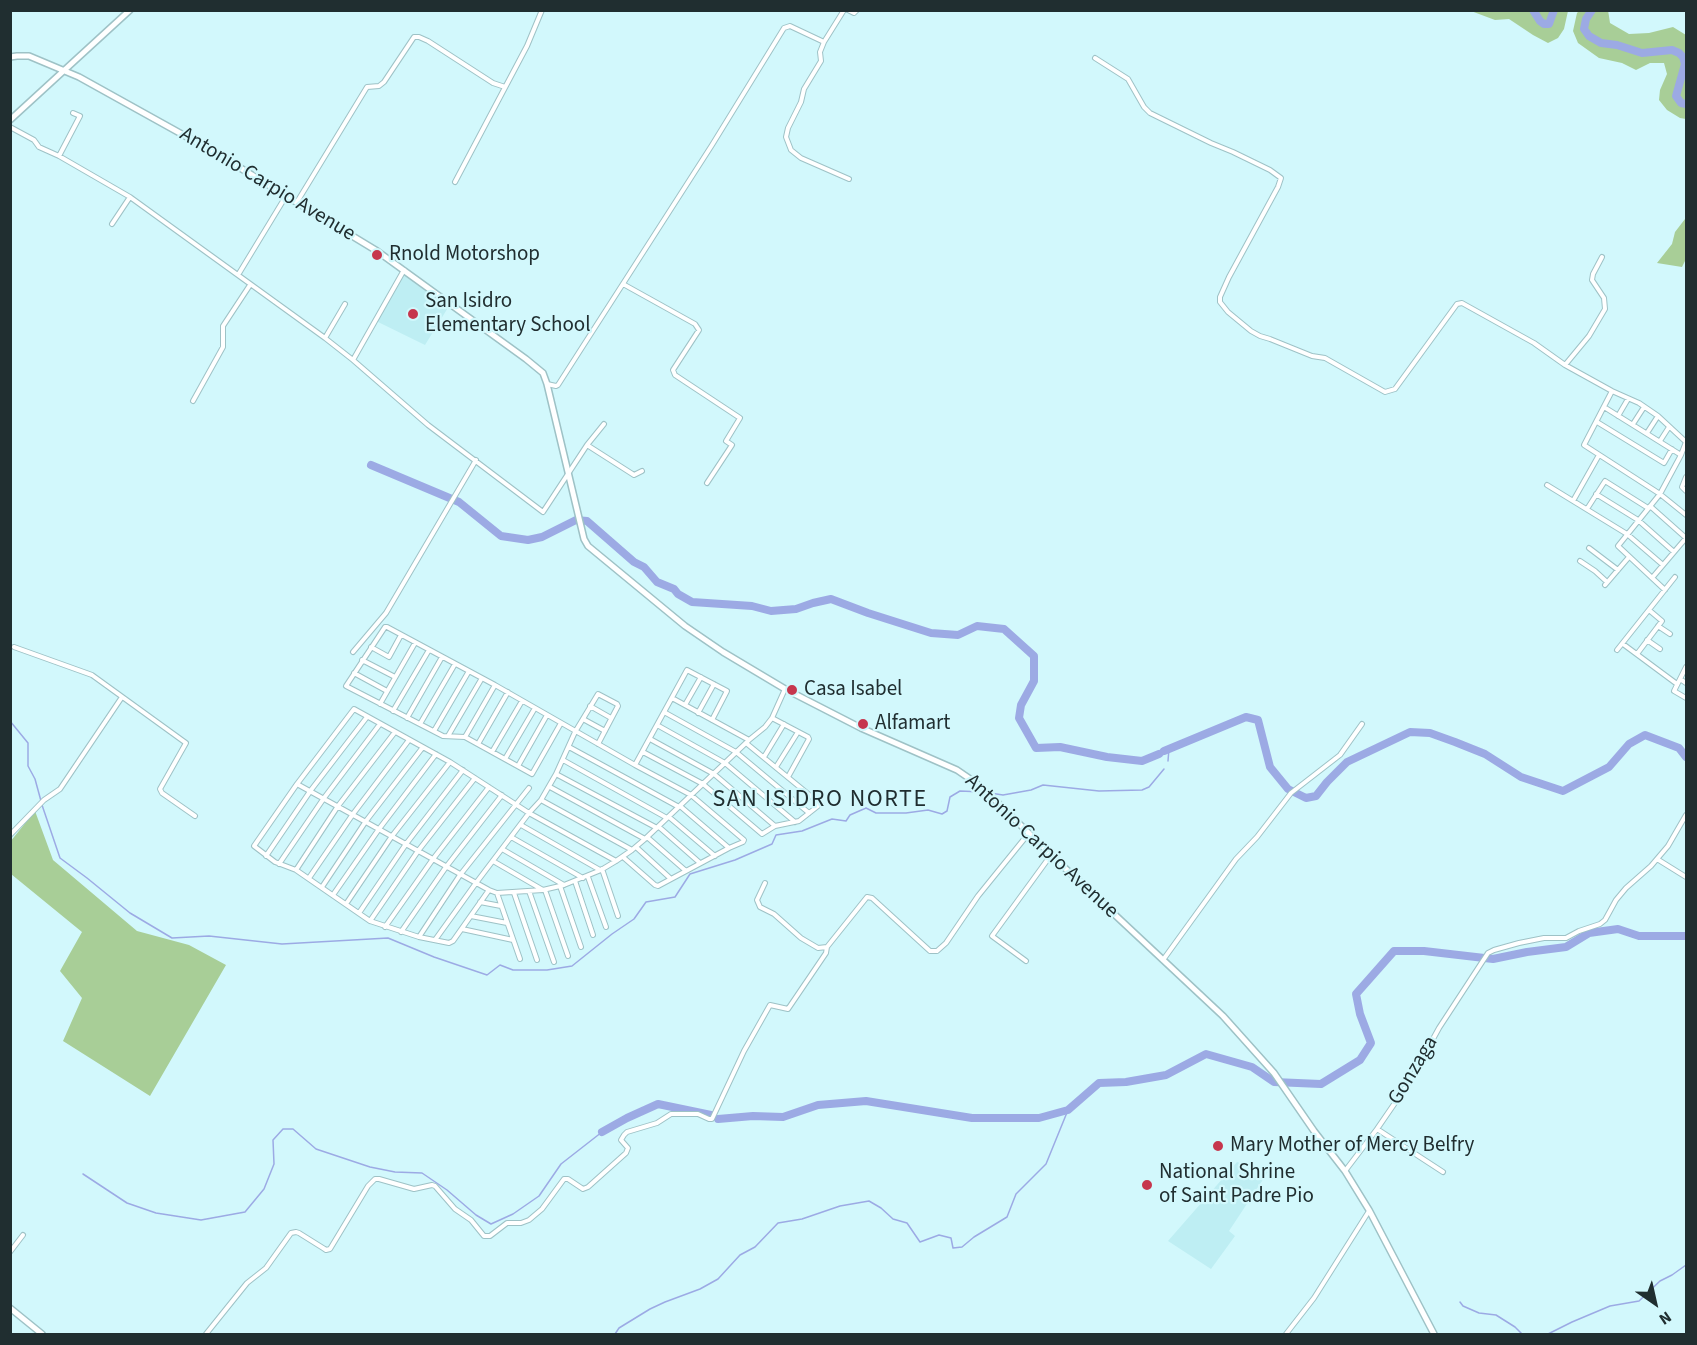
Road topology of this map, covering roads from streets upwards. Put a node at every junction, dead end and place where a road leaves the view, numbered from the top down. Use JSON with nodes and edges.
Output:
{"nodes":[{"id":1,"x":130,"y":10,"type":"edge"},
{"id":2,"x":542,"y":10,"type":"edge"},
{"id":3,"x":846,"y":10,"type":"edge"},
{"id":4,"x":857,"y":10,"type":"edge"},
{"id":5,"x":824,"y":42,"type":"junction"},
{"id":6,"x":10,"y":57,"type":"edge"},
{"id":7,"x":1095,"y":58,"type":"dead end"},
{"id":8,"x":64,"y":71,"type":"junction"},
{"id":9,"x":505,"y":87,"type":"junction"},
{"id":10,"x":73,"y":113,"type":"dead end"},
{"id":11,"x":10,"y":120,"type":"edge"},
{"id":12,"x":10,"y":127,"type":"edge"},
{"id":13,"x":59,"y":156,"type":"junction"},
{"id":14,"x":849,"y":179,"type":"dead end"},
{"id":15,"x":455,"y":182,"type":"dead end"},
{"id":16,"x":286,"y":196,"type":"junction"},
{"id":17,"x":130,"y":197,"type":"junction"},
{"id":18,"x":297,"y":202,"type":"junction"},
{"id":19,"x":112,"y":224,"type":"dead end"},
{"id":20,"x":1602,"y":257,"type":"dead end"},
{"id":21,"x":404,"y":270,"type":"junction"},
{"id":22,"x":238,"y":275,"type":"junction"},
{"id":23,"x":623,"y":284,"type":"junction"},
{"id":24,"x":250,"y":285,"type":"junction"},
{"id":25,"x":345,"y":304,"type":"dead end"},
{"id":26,"x":325,"y":338,"type":"junction"},
{"id":27,"x":353,"y":360,"type":"junction"},
{"id":28,"x":1565,"y":365,"type":"junction"},
{"id":29,"x":547,"y":384,"type":"junction"},
{"id":30,"x":1612,"y":391,"type":"junction"},
{"id":31,"x":1628,"y":399,"type":"junction"},
{"id":32,"x":193,"y":401,"type":"dead end"},
{"id":33,"x":1644,"y":406,"type":"junction"},
{"id":34,"x":1604,"y":407,"type":"junction"},
{"id":35,"x":1618,"y":416,"type":"junction"},
{"id":36,"x":1658,"y":416,"type":"junction"},
{"id":37,"x":1597,"y":422,"type":"junction"},
{"id":38,"x":604,"y":424,"type":"dead end"},
{"id":39,"x":1633,"y":424,"type":"junction"},
{"id":40,"x":1669,"y":427,"type":"junction"},
{"id":41,"x":1647,"y":433,"type":"junction"},
{"id":42,"x":1660,"y":441,"type":"junction"},
{"id":43,"x":587,"y":445,"type":"junction"},
{"id":44,"x":1672,"y":449,"type":"junction"},
{"id":45,"x":1685,"y":450,"type":"edge"},
{"id":46,"x":1599,"y":455,"type":"junction"},
{"id":47,"x":1682,"y":455,"type":"junction"},
{"id":48,"x":476,"y":460,"type":"junction"},
{"id":49,"x":642,"y":471,"type":"dead end"},
{"id":50,"x":569,"y":474,"type":"junction"},
{"id":51,"x":1686,"y":477,"type":"edge"},
{"id":52,"x":707,"y":483,"type":"dead end"},
{"id":53,"x":1547,"y":485,"type":"dead end"},
{"id":54,"x":1686,"y":491,"type":"edge"},
{"id":55,"x":1596,"y":494,"type":"junction"},
{"id":56,"x":1660,"y":494,"type":"junction"},
{"id":57,"x":1573,"y":501,"type":"junction"},
{"id":58,"x":1649,"y":507,"type":"junction"},
{"id":59,"x":1587,"y":509,"type":"junction"},
{"id":60,"x":1686,"y":514,"type":"edge"},
{"id":61,"x":1638,"y":520,"type":"junction"},
{"id":62,"x":1627,"y":534,"type":"junction"},
{"id":63,"x":1589,"y":548,"type":"dead end"},
{"id":64,"x":1674,"y":552,"type":"junction"},
{"id":65,"x":1629,"y":557,"type":"junction"},
{"id":66,"x":1580,"y":561,"type":"dead end"},
{"id":67,"x":1663,"y":564,"type":"junction"},
{"id":68,"x":1618,"y":570,"type":"junction"},
{"id":69,"x":1652,"y":578,"type":"junction"},
{"id":70,"x":1675,"y":578,"type":"dead end"},
{"id":71,"x":1665,"y":590,"type":"junction"},
{"id":72,"x":1649,"y":610,"type":"junction"},
{"id":73,"x":1658,"y":626,"type":"junction"},
{"id":74,"x":1670,"y":634,"type":"dead end"},
{"id":75,"x":401,"y":635,"type":"junction"},
{"id":76,"x":1647,"y":640,"type":"junction"},
{"id":77,"x":415,"y":643,"type":"junction"},
{"id":78,"x":1623,"y":644,"type":"junction"},
{"id":79,"x":14,"y":647,"type":"dead end"},
{"id":80,"x":371,"y":647,"type":"junction"},
{"id":81,"x":1660,"y":649,"type":"dead end"},
{"id":82,"x":429,"y":650,"type":"junction"},
{"id":83,"x":1617,"y":650,"type":"dead end"},
{"id":84,"x":353,"y":652,"type":"dead end"},
{"id":85,"x":1636,"y":654,"type":"junction"},
{"id":86,"x":442,"y":657,"type":"junction"},
{"id":87,"x":362,"y":660,"type":"junction"},
{"id":88,"x":455,"y":664,"type":"junction"},
{"id":89,"x":1686,"y":667,"type":"edge"},
{"id":90,"x":469,"y":671,"type":"junction"},
{"id":91,"x":354,"y":673,"type":"junction"},
{"id":92,"x":395,"y":677,"type":"junction"},
{"id":93,"x":701,"y":677,"type":"junction"},
{"id":94,"x":482,"y":678,"type":"junction"},
{"id":95,"x":1680,"y":679,"type":"junction"},
{"id":96,"x":1686,"y":683,"type":"edge"},
{"id":97,"x":714,"y":684,"type":"junction"},
{"id":98,"x":1677,"y":684,"type":"junction"},
{"id":99,"x":495,"y":685,"type":"junction"},
{"id":100,"x":785,"y":689,"type":"junction"},
{"id":101,"x":387,"y":691,"type":"junction"},
{"id":102,"x":508,"y":692,"type":"junction"},
{"id":103,"x":122,"y":697,"type":"junction"},
{"id":104,"x":672,"y":698,"type":"junction"},
{"id":105,"x":1686,"y":698,"type":"edge"},
{"id":106,"x":522,"y":701,"type":"junction"},
{"id":107,"x":380,"y":704,"type":"junction"},
{"id":108,"x":685,"y":705,"type":"junction"},
{"id":109,"x":590,"y":706,"type":"junction"},
{"id":110,"x":535,"y":708,"type":"junction"},
{"id":111,"x":393,"y":711,"type":"junction"},
{"id":112,"x":664,"y":712,"type":"junction"},
{"id":113,"x":698,"y":713,"type":"junction"},
{"id":114,"x":548,"y":716,"type":"junction"},
{"id":115,"x":367,"y":717,"type":"junction"},
{"id":116,"x":407,"y":718,"type":"junction"},
{"id":117,"x":611,"y":718,"type":"junction"},
{"id":118,"x":771,"y":718,"type":"junction"},
{"id":119,"x":583,"y":719,"type":"junction"},
{"id":120,"x":712,"y":720,"type":"junction"},
{"id":121,"x":561,"y":723,"type":"junction"},
{"id":122,"x":380,"y":724,"type":"junction"},
{"id":123,"x":420,"y":724,"type":"junction"},
{"id":124,"x":783,"y":724,"type":"junction"},
{"id":125,"x":1362,"y":724,"type":"dead end"},
{"id":126,"x":657,"y":725,"type":"junction"},
{"id":127,"x":605,"y":731,"type":"junction"},
{"id":128,"x":395,"y":732,"type":"junction"},
{"id":129,"x":434,"y":732,"type":"junction"},
{"id":130,"x":575,"y":732,"type":"junction"},
{"id":131,"x":798,"y":732,"type":"junction"},
{"id":132,"x":448,"y":736,"type":"junction"},
{"id":133,"x":465,"y":737,"type":"junction"},
{"id":134,"x":650,"y":739,"type":"junction"},
{"id":135,"x":409,"y":740,"type":"junction"},
{"id":136,"x":748,"y":741,"type":"junction"},
{"id":137,"x":478,"y":744,"type":"junction"},
{"id":138,"x":598,"y":744,"type":"junction"},
{"id":139,"x":423,"y":747,"type":"junction"},
{"id":140,"x":568,"y":747,"type":"junction"},
{"id":141,"x":492,"y":752,"type":"junction"},
{"id":142,"x":642,"y":752,"type":"junction"},
{"id":143,"x":736,"y":752,"type":"junction"},
{"id":144,"x":436,"y":754,"type":"junction"},
{"id":145,"x":764,"y":758,"type":"junction"},
{"id":146,"x":505,"y":759,"type":"junction"},
{"id":147,"x":563,"y":760,"type":"junction"},
{"id":148,"x":450,"y":762,"type":"junction"},
{"id":149,"x":725,"y":764,"type":"junction"},
{"id":150,"x":635,"y":765,"type":"junction"},
{"id":151,"x":518,"y":766,"type":"junction"},
{"id":152,"x":776,"y":767,"type":"junction"},
{"id":153,"x":463,"y":770,"type":"junction"},
{"id":154,"x":556,"y":774,"type":"junction"},
{"id":155,"x":714,"y":774,"type":"junction"},
{"id":156,"x":788,"y":777,"type":"junction"},
{"id":157,"x":475,"y":778,"type":"junction"},
{"id":158,"x":297,"y":784,"type":"junction"},
{"id":159,"x":703,"y":784,"type":"junction"},
{"id":160,"x":489,"y":787,"type":"junction"},
{"id":161,"x":550,"y":787,"type":"junction"},
{"id":162,"x":529,"y":788,"type":"dead end"},
{"id":163,"x":311,"y":790,"type":"junction"},
{"id":164,"x":502,"y":795,"type":"junction"},
{"id":165,"x":691,"y":795,"type":"junction"},
{"id":166,"x":324,"y":798,"type":"junction"},
{"id":167,"x":541,"y":800,"type":"junction"},
{"id":168,"x":516,"y":804,"type":"junction"},
{"id":169,"x":338,"y":806,"type":"junction"},
{"id":170,"x":679,"y":807,"type":"junction"},
{"id":171,"x":529,"y":813,"type":"junction"},
{"id":172,"x":809,"y":813,"type":"junction"},
{"id":173,"x":352,"y":814,"type":"junction"},
{"id":174,"x":1686,"y":815,"type":"edge"},
{"id":175,"x":195,"y":816,"type":"dead end"},
{"id":176,"x":668,"y":817,"type":"junction"},
{"id":177,"x":366,"y":821,"type":"junction"},
{"id":178,"x":795,"y":822,"type":"junction"},
{"id":179,"x":520,"y":825,"type":"junction"},
{"id":180,"x":775,"y":826,"type":"junction"},
{"id":181,"x":658,"y":827,"type":"junction"},
{"id":182,"x":379,"y":829,"type":"junction"},
{"id":183,"x":1029,"y":832,"type":"junction"},
{"id":184,"x":10,"y":835,"type":"edge"},
{"id":185,"x":392,"y":836,"type":"junction"},
{"id":186,"x":511,"y":837,"type":"junction"},
{"id":187,"x":646,"y":838,"type":"junction"},
{"id":188,"x":405,"y":844,"type":"junction"},
{"id":189,"x":729,"y":848,"type":"junction"},
{"id":190,"x":502,"y":849,"type":"junction"},
{"id":191,"x":634,"y":849,"type":"junction"},
{"id":192,"x":418,"y":851,"type":"junction"},
{"id":193,"x":1051,"y":855,"type":"junction"},
{"id":194,"x":266,"y":856,"type":"junction"},
{"id":195,"x":715,"y":856,"type":"junction"},
{"id":196,"x":622,"y":857,"type":"junction"},
{"id":197,"x":433,"y":859,"type":"junction"},
{"id":198,"x":1657,"y":859,"type":"junction"},
{"id":199,"x":493,"y":861,"type":"junction"},
{"id":200,"x":616,"y":861,"type":"junction"},
{"id":201,"x":700,"y":863,"type":"junction"},
{"id":202,"x":279,"y":864,"type":"junction"},
{"id":203,"x":446,"y":867,"type":"junction"},
{"id":204,"x":296,"y":870,"type":"junction"},
{"id":205,"x":601,"y":870,"type":"junction"},
{"id":206,"x":686,"y":871,"type":"junction"},
{"id":207,"x":460,"y":874,"type":"junction"},
{"id":208,"x":586,"y":877,"type":"junction"},
{"id":209,"x":1686,"y":877,"type":"edge"},
{"id":210,"x":309,"y":878,"type":"junction"},
{"id":211,"x":671,"y":879,"type":"junction"},
{"id":212,"x":575,"y":881,"type":"junction"},
{"id":213,"x":765,"y":883,"type":"dead end"},
{"id":214,"x":476,"y":884,"type":"junction"},
{"id":215,"x":562,"y":886,"type":"junction"},
{"id":216,"x":322,"y":887,"type":"junction"},
{"id":217,"x":489,"y":890,"type":"junction"},
{"id":218,"x":544,"y":890,"type":"junction"},
{"id":219,"x":529,"y":891,"type":"junction"},
{"id":220,"x":514,"y":892,"type":"junction"},
{"id":221,"x":497,"y":894,"type":"junction"},
{"id":222,"x":333,"y":895,"type":"junction"},
{"id":223,"x":480,"y":902,"type":"junction"},
{"id":224,"x":346,"y":904,"type":"junction"},
{"id":225,"x":502,"y":907,"type":"junction"},
{"id":226,"x":359,"y":913,"type":"junction"},
{"id":227,"x":471,"y":916,"type":"junction"},
{"id":228,"x":618,"y":916,"type":"dead end"},
{"id":229,"x":370,"y":921,"type":"junction"},
{"id":230,"x":508,"y":923,"type":"junction"},
{"id":231,"x":385,"y":927,"type":"junction"},
{"id":232,"x":606,"y":927,"type":"dead end"},
{"id":233,"x":461,"y":929,"type":"junction"},
{"id":234,"x":401,"y":932,"type":"junction"},
{"id":235,"x":593,"y":934,"type":"dead end"},
{"id":236,"x":419,"y":937,"type":"junction"},
{"id":237,"x":435,"y":940,"type":"junction"},
{"id":238,"x":514,"y":940,"type":"junction"},
{"id":239,"x":581,"y":947,"type":"dead end"},
{"id":240,"x":826,"y":947,"type":"junction"},
{"id":241,"x":568,"y":956,"type":"dead end"},
{"id":242,"x":520,"y":958,"type":"dead end"},
{"id":243,"x":537,"y":960,"type":"dead end"},
{"id":244,"x":1163,"y":960,"type":"junction"},
{"id":245,"x":1026,"y":961,"type":"dead end"},
{"id":246,"x":554,"y":962,"type":"dead end"},
{"id":247,"x":1377,"y":1130,"type":"junction"},
{"id":248,"x":1345,"y":1171,"type":"junction"},
{"id":249,"x":1443,"y":1172,"type":"dead end"},
{"id":250,"x":1370,"y":1210,"type":"junction"},
{"id":251,"x":23,"y":1235,"type":"dead end"},
{"id":252,"x":10,"y":1252,"type":"edge"},
{"id":253,"x":10,"y":1308,"type":"edge"},
{"id":254,"x":42,"y":1335,"type":"edge"},
{"id":255,"x":206,"y":1335,"type":"edge"},
{"id":256,"x":1286,"y":1335,"type":"edge"},
{"id":257,"x":1434,"y":1335,"type":"edge"}],
"edges":[{"from":1,"to":8,"type":"street"},
{"from":2,"to":9,"type":"street"},
{"from":3,"to":4,"type":"street"},
{"from":3,"to":5,"type":"street"},
{"from":5,"to":14,"type":"street"},
{"from":5,"to":23,"type":"street"},
{"from":6,"to":8,"type":"street","name":"Antonio Carpio Avenue"},
{"from":7,"to":28,"type":"street"},
{"from":8,"to":11,"type":"street"},
{"from":8,"to":16,"type":"street","name":"Antonio Carpio Avenue"},
{"from":9,"to":15,"type":"street"},
{"from":9,"to":18,"type":"street"},
{"from":10,"to":13,"type":"street"},
{"from":12,"to":13,"type":"street"},
{"from":13,"to":17,"type":"street"},
{"from":16,"to":18,"type":"street","name":"Antonio Carpio Avenue"},
{"from":16,"to":22,"type":"street"},
{"from":17,"to":19,"type":"street"},
{"from":17,"to":22,"type":"street"},
{"from":18,"to":21,"type":"street","name":"Antonio Carpio Avenue"},
{"from":20,"to":28,"type":"street"},
{"from":21,"to":27,"type":"street"},
{"from":21,"to":29,"type":"street","name":"Antonio Carpio Avenue"},
{"from":22,"to":24,"type":"street"},
{"from":23,"to":29,"type":"street"},
{"from":23,"to":52,"type":"street"},
{"from":24,"to":26,"type":"street"},
{"from":24,"to":32,"type":"street"},
{"from":25,"to":26,"type":"street"},
{"from":26,"to":27,"type":"street"},
{"from":27,"to":48,"type":"street"},
{"from":28,"to":30,"type":"street"},
{"from":29,"to":50,"type":"street","name":"Antonio Carpio Avenue"},
{"from":30,"to":31,"type":"street"},
{"from":30,"to":34,"type":"street"},
{"from":31,"to":33,"type":"street"},
{"from":31,"to":35,"type":"street"},
{"from":33,"to":36,"type":"street"},
{"from":33,"to":39,"type":"street"},
{"from":34,"to":35,"type":"street"},
{"from":34,"to":37,"type":"street"},
{"from":35,"to":39,"type":"street"},
{"from":36,"to":40,"type":"street"},
{"from":36,"to":41,"type":"street"},
{"from":37,"to":44,"type":"street"},
{"from":37,"to":46,"type":"street"},
{"from":38,"to":43,"type":"street"},
{"from":39,"to":41,"type":"street"},
{"from":40,"to":42,"type":"street"},
{"from":40,"to":45,"type":"street"},
{"from":41,"to":42,"type":"street"},
{"from":42,"to":44,"type":"street"},
{"from":43,"to":49,"type":"street"},
{"from":43,"to":50,"type":"street"},
{"from":44,"to":47,"type":"street"},
{"from":45,"to":47,"type":"street"},
{"from":46,"to":56,"type":"street"},
{"from":46,"to":57,"type":"street"},
{"from":47,"to":56,"type":"street"},
{"from":48,"to":50,"type":"street"},
{"from":48,"to":84,"type":"street"},
{"from":50,"to":100,"type":"street","name":"Antonio Carpio Avenue"},
{"from":51,"to":54,"type":"street"},
{"from":53,"to":57,"type":"street"},
{"from":55,"to":58,"type":"street"},
{"from":55,"to":59,"type":"street"},
{"from":55,"to":61,"type":"street"},
{"from":56,"to":58,"type":"street"},
{"from":56,"to":60,"type":"street"},
{"from":57,"to":59,"type":"street"},
{"from":58,"to":61,"type":"street"},
{"from":58,"to":64,"type":"street"},
{"from":59,"to":62,"type":"street"},
{"from":61,"to":62,"type":"street"},
{"from":61,"to":64,"type":"street"},
{"from":62,"to":65,"type":"street"},
{"from":62,"to":67,"type":"street"},
{"from":63,"to":68,"type":"street"},
{"from":64,"to":67,"type":"street"},
{"from":65,"to":68,"type":"street"},
{"from":65,"to":69,"type":"street"},
{"from":66,"to":68,"type":"street"},
{"from":67,"to":69,"type":"street"},
{"from":69,"to":71,"type":"street"},
{"from":70,"to":71,"type":"street"},
{"from":71,"to":72,"type":"street"},
{"from":72,"to":73,"type":"street"},
{"from":72,"to":78,"type":"street"},
{"from":73,"to":74,"type":"street"},
{"from":73,"to":76,"type":"street"},
{"from":75,"to":77,"type":"street"},
{"from":75,"to":80,"type":"street"},
{"from":75,"to":80,"type":"street"},
{"from":76,"to":81,"type":"street"},
{"from":76,"to":85,"type":"street"},
{"from":77,"to":82,"type":"street"},
{"from":77,"to":92,"type":"street"},
{"from":78,"to":83,"type":"street"},
{"from":78,"to":85,"type":"street"},
{"from":79,"to":103,"type":"street"},
{"from":80,"to":87,"type":"street"},
{"from":82,"to":86,"type":"street"},
{"from":82,"to":111,"type":"street"},
{"from":85,"to":98,"type":"street"},
{"from":86,"to":88,"type":"street"},
{"from":86,"to":116,"type":"street"},
{"from":87,"to":91,"type":"street"},
{"from":87,"to":92,"type":"street"},
{"from":88,"to":90,"type":"street"},
{"from":88,"to":123,"type":"street"},
{"from":89,"to":95,"type":"street"},
{"from":90,"to":94,"type":"street"},
{"from":90,"to":129,"type":"street"},
{"from":91,"to":101,"type":"street"},
{"from":91,"to":107,"type":"street"},
{"from":92,"to":101,"type":"street"},
{"from":93,"to":97,"type":"street"},
{"from":93,"to":104,"type":"street"},
{"from":93,"to":108,"type":"street"},
{"from":94,"to":99,"type":"street"},
{"from":94,"to":132,"type":"street"},
{"from":95,"to":96,"type":"street"},
{"from":95,"to":98,"type":"street"},
{"from":97,"to":113,"type":"street"},
{"from":97,"to":120,"type":"street"},
{"from":98,"to":105,"type":"street"},
{"from":99,"to":102,"type":"street"},
{"from":99,"to":133,"type":"street"},
{"from":100,"to":118,"type":"street"},
{"from":100,"to":183,"type":"street","name":"Antonio Carpio Avenue"},
{"from":101,"to":107,"type":"street"},
{"from":102,"to":106,"type":"street"},
{"from":102,"to":137,"type":"street"},
{"from":103,"to":175,"type":"street"},
{"from":103,"to":184,"type":"street"},
{"from":104,"to":108,"type":"street"},
{"from":104,"to":112,"type":"street"},
{"from":106,"to":110,"type":"street"},
{"from":106,"to":141,"type":"street"},
{"from":107,"to":111,"type":"street"},
{"from":108,"to":113,"type":"street"},
{"from":109,"to":117,"type":"street"},
{"from":109,"to":117,"type":"street"},
{"from":109,"to":119,"type":"street"},
{"from":110,"to":114,"type":"street"},
{"from":110,"to":146,"type":"street"},
{"from":111,"to":116,"type":"street"},
{"from":112,"to":126,"type":"street"},
{"from":112,"to":143,"type":"street"},
{"from":113,"to":120,"type":"street"},
{"from":114,"to":121,"type":"street"},
{"from":114,"to":151,"type":"street"},
{"from":115,"to":122,"type":"street"},
{"from":115,"to":158,"type":"street"},
{"from":115,"to":163,"type":"street"},
{"from":116,"to":123,"type":"street"},
{"from":117,"to":127,"type":"street"},
{"from":118,"to":124,"type":"street"},
{"from":118,"to":136,"type":"street"},
{"from":119,"to":127,"type":"street"},
{"from":119,"to":130,"type":"street"},
{"from":120,"to":136,"type":"street"},
{"from":121,"to":130,"type":"street"},
{"from":121,"to":151,"type":"street"},
{"from":122,"to":128,"type":"street"},
{"from":122,"to":166,"type":"street"},
{"from":123,"to":129,"type":"street"},
{"from":124,"to":131,"type":"street"},
{"from":124,"to":145,"type":"street"},
{"from":125,"to":244,"type":"street"},
{"from":126,"to":134,"type":"street"},
{"from":126,"to":149,"type":"street"},
{"from":127,"to":138,"type":"street"},
{"from":128,"to":135,"type":"street"},
{"from":128,"to":169,"type":"street"},
{"from":129,"to":132,"type":"street"},
{"from":130,"to":138,"type":"street"},
{"from":130,"to":140,"type":"street"},
{"from":131,"to":152,"type":"street"},
{"from":131,"to":156,"type":"street"},
{"from":132,"to":133,"type":"street"},
{"from":133,"to":137,"type":"street"},
{"from":134,"to":142,"type":"street"},
{"from":134,"to":155,"type":"street"},
{"from":135,"to":139,"type":"street"},
{"from":135,"to":173,"type":"street"},
{"from":136,"to":143,"type":"street"},
{"from":136,"to":145,"type":"street"},
{"from":137,"to":141,"type":"street"},
{"from":138,"to":150,"type":"street"},
{"from":139,"to":144,"type":"street"},
{"from":139,"to":177,"type":"street"},
{"from":140,"to":147,"type":"street"},
{"from":140,"to":170,"type":"street"},
{"from":141,"to":146,"type":"street"},
{"from":142,"to":150,"type":"street"},
{"from":142,"to":159,"type":"street"},
{"from":143,"to":149,"type":"street"},
{"from":143,"to":172,"type":"street"},
{"from":144,"to":148,"type":"street"},
{"from":144,"to":182,"type":"street"},
{"from":145,"to":152,"type":"street"},
{"from":146,"to":151,"type":"street"},
{"from":147,"to":154,"type":"street"},
{"from":147,"to":176,"type":"street"},
{"from":148,"to":153,"type":"street"},
{"from":148,"to":185,"type":"street"},
{"from":149,"to":155,"type":"street"},
{"from":149,"to":178,"type":"street"},
{"from":150,"to":165,"type":"street"},
{"from":152,"to":156,"type":"street"},
{"from":153,"to":157,"type":"street"},
{"from":153,"to":188,"type":"street"},
{"from":154,"to":161,"type":"street"},
{"from":154,"to":181,"type":"street"},
{"from":155,"to":159,"type":"street"},
{"from":155,"to":180,"type":"street"},
{"from":156,"to":172,"type":"street"},
{"from":157,"to":160,"type":"street"},
{"from":157,"to":192,"type":"street"},
{"from":158,"to":163,"type":"street"},
{"from":158,"to":194,"type":"street"},
{"from":159,"to":165,"type":"street"},
{"from":159,"to":180,"type":"street"},
{"from":160,"to":164,"type":"street"},
{"from":160,"to":197,"type":"street"},
{"from":161,"to":167,"type":"street"},
{"from":161,"to":187,"type":"street"},
{"from":162,"to":168,"type":"street"},
{"from":163,"to":166,"type":"street"},
{"from":163,"to":194,"type":"street"},
{"from":164,"to":168,"type":"street"},
{"from":164,"to":203,"type":"street"},
{"from":165,"to":170,"type":"street"},
{"from":165,"to":189,"type":"street"},
{"from":166,"to":169,"type":"street"},
{"from":166,"to":202,"type":"street"},
{"from":167,"to":171,"type":"street"},
{"from":167,"to":191,"type":"street"},
{"from":168,"to":171,"type":"street"},
{"from":168,"to":207,"type":"street"},
{"from":169,"to":173,"type":"street"},
{"from":169,"to":204,"type":"street"},
{"from":170,"to":176,"type":"street"},
{"from":170,"to":189,"type":"street"},
{"from":171,"to":179,"type":"street"},
{"from":171,"to":200,"type":"street"},
{"from":172,"to":178,"type":"street"},
{"from":173,"to":177,"type":"street"},
{"from":173,"to":210,"type":"street"},
{"from":174,"to":198,"type":"street"},
{"from":176,"to":181,"type":"street"},
{"from":176,"to":195,"type":"street"},
{"from":177,"to":182,"type":"street"},
{"from":177,"to":216,"type":"street"},
{"from":178,"to":180,"type":"street"},
{"from":179,"to":186,"type":"street"},
{"from":179,"to":205,"type":"street"},
{"from":181,"to":187,"type":"street"},
{"from":181,"to":201,"type":"street"},
{"from":182,"to":185,"type":"street"},
{"from":182,"to":222,"type":"street"},
{"from":183,"to":193,"type":"street","name":"Antonio Carpio Avenue"},
{"from":183,"to":240,"type":"street"},
{"from":185,"to":188,"type":"street"},
{"from":185,"to":224,"type":"street"},
{"from":186,"to":190,"type":"street"},
{"from":186,"to":208,"type":"street"},
{"from":187,"to":191,"type":"street"},
{"from":187,"to":206,"type":"street"},
{"from":188,"to":192,"type":"street"},
{"from":188,"to":226,"type":"street"},
{"from":189,"to":195,"type":"street"},
{"from":190,"to":199,"type":"street"},
{"from":190,"to":215,"type":"street"},
{"from":191,"to":196,"type":"street"},
{"from":191,"to":211,"type":"street"},
{"from":192,"to":197,"type":"street"},
{"from":192,"to":229,"type":"street"},
{"from":193,"to":244,"type":"street","name":"Antonio Carpio Avenue"},
{"from":193,"to":245,"type":"street"},
{"from":194,"to":202,"type":"street"},
{"from":195,"to":201,"type":"street"},
{"from":196,"to":200,"type":"street"},
{"from":196,"to":211,"type":"street"},
{"from":197,"to":203,"type":"street"},
{"from":197,"to":231,"type":"street"},
{"from":198,"to":209,"type":"street"},
{"from":198,"to":247,"type":"street","name":"Gonzaga"},
{"from":199,"to":214,"type":"street"},
{"from":199,"to":218,"type":"street"},
{"from":200,"to":205,"type":"street"},
{"from":201,"to":206,"type":"street"},
{"from":202,"to":204,"type":"street"},
{"from":203,"to":207,"type":"street"},
{"from":203,"to":234,"type":"street"},
{"from":204,"to":210,"type":"street"},
{"from":205,"to":208,"type":"street"},
{"from":205,"to":228,"type":"street"},
{"from":206,"to":211,"type":"street"},
{"from":207,"to":214,"type":"street"},
{"from":207,"to":236,"type":"street"},
{"from":208,"to":212,"type":"street"},
{"from":208,"to":232,"type":"street"},
{"from":210,"to":216,"type":"street"},
{"from":212,"to":215,"type":"street"},
{"from":212,"to":235,"type":"street"},
{"from":213,"to":240,"type":"street"},
{"from":214,"to":217,"type":"street"},
{"from":214,"to":237,"type":"street"},
{"from":215,"to":218,"type":"street"},
{"from":215,"to":239,"type":"street"},
{"from":216,"to":222,"type":"street"},
{"from":217,"to":221,"type":"street"},
{"from":217,"to":223,"type":"street"},
{"from":218,"to":219,"type":"street"},
{"from":218,"to":241,"type":"street"},
{"from":219,"to":220,"type":"street"},
{"from":219,"to":246,"type":"street"},
{"from":220,"to":221,"type":"street"},
{"from":220,"to":243,"type":"street"},
{"from":221,"to":225,"type":"street"},
{"from":222,"to":224,"type":"street"},
{"from":223,"to":225,"type":"street"},
{"from":223,"to":227,"type":"street"},
{"from":224,"to":226,"type":"street"},
{"from":225,"to":230,"type":"street"},
{"from":226,"to":229,"type":"street"},
{"from":227,"to":230,"type":"street"},
{"from":227,"to":233,"type":"street"},
{"from":229,"to":231,"type":"street"},
{"from":230,"to":238,"type":"street"},
{"from":231,"to":234,"type":"street"},
{"from":233,"to":237,"type":"street"},
{"from":233,"to":238,"type":"street"},
{"from":234,"to":236,"type":"street"},
{"from":236,"to":237,"type":"street"},
{"from":238,"to":242,"type":"street"},
{"from":240,"to":255,"type":"street"},
{"from":244,"to":248,"type":"street","name":"Antonio Carpio Avenue"},
{"from":247,"to":248,"type":"street","name":"Gonzaga"},
{"from":247,"to":249,"type":"street"},
{"from":248,"to":250,"type":"street","name":"Antonio Carpio Avenue"},
{"from":250,"to":256,"type":"street"},
{"from":250,"to":257,"type":"street","name":"Antonio Carpio Avenue"},
{"from":251,"to":252,"type":"street"},
{"from":253,"to":254,"type":"street"}]}
